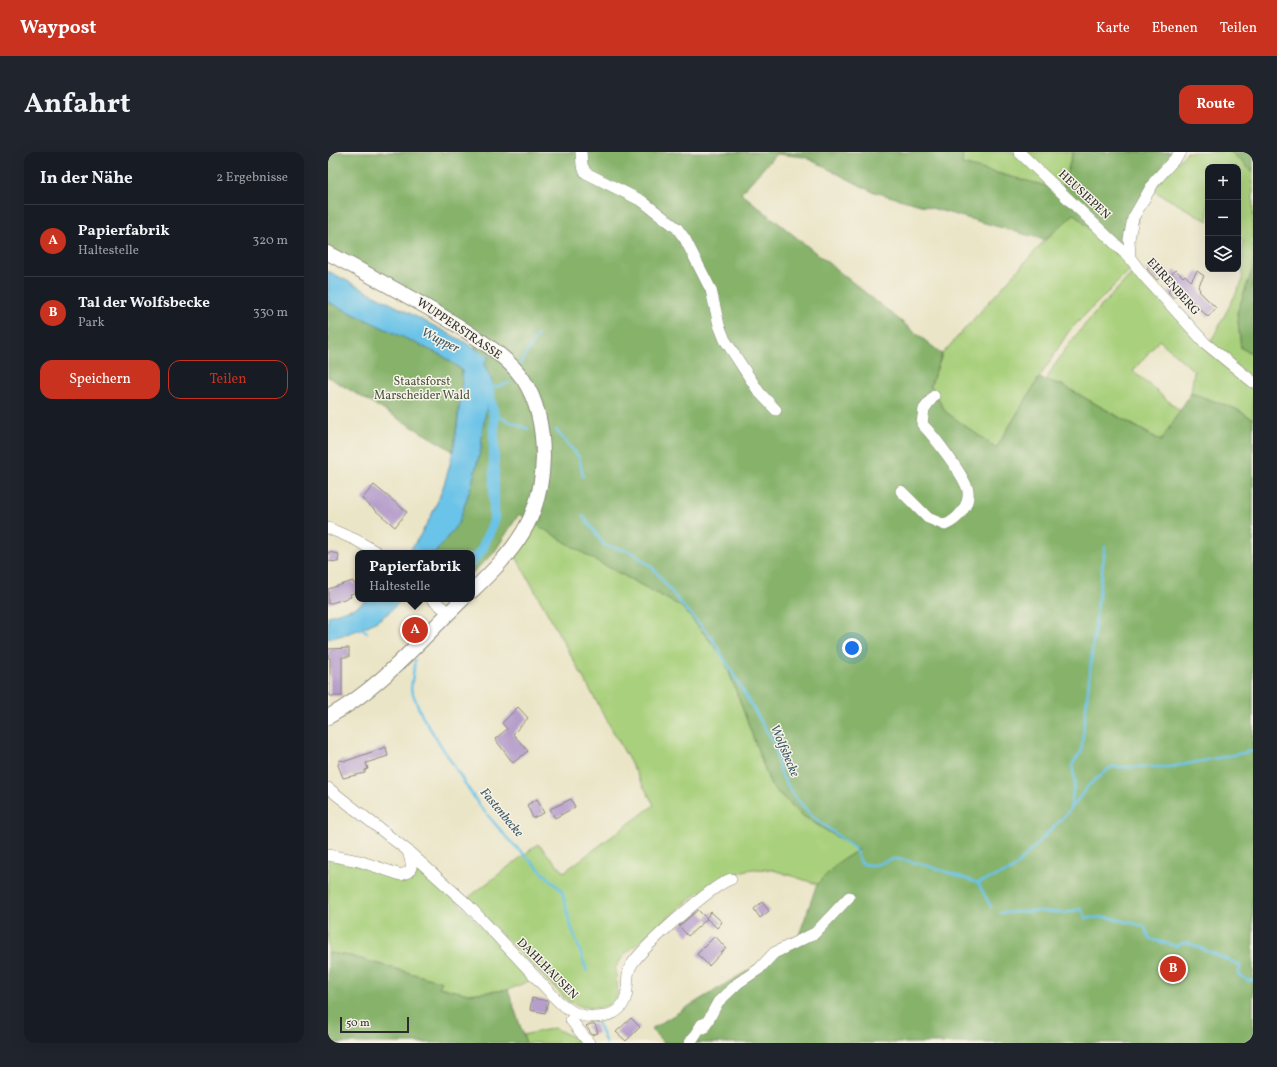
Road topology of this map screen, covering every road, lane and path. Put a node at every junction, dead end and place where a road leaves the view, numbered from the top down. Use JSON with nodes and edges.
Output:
{"nodes":[{"id":1,"x":581,"y":152,"type":"edge"},
{"id":2,"x":1019,"y":152,"type":"edge"},
{"id":3,"x":1181,"y":152,"type":"edge"},
{"id":4,"x":328,"y":253,"type":"edge"},
{"id":5,"x":1130,"y":258,"type":"junction"},
{"id":6,"x":1253,"y":382,"type":"edge"},
{"id":7,"x":934,"y":396,"type":"dead end"},
{"id":8,"x":776,"y":410,"type":"dead end"},
{"id":9,"x":901,"y":491,"type":"dead end"},
{"id":10,"x":328,"y":528,"type":"edge"},
{"id":11,"x":373,"y":550,"type":"edge"},
{"id":12,"x":475,"y":588,"type":"edge"},
{"id":13,"x":436,"y":602,"type":"edge"},
{"id":14,"x":461,"y":602,"type":"edge"},
{"id":15,"x":449,"y":613,"type":"junction"},
{"id":16,"x":328,"y":717,"type":"edge"},
{"id":17,"x":328,"y":788,"type":"edge"},
{"id":18,"x":408,"y":851,"type":"junction"},
{"id":19,"x":328,"y":855,"type":"edge"},
{"id":20,"x":731,"y":879,"type":"dead end"},
{"id":21,"x":849,"y":897,"type":"dead end"},
{"id":22,"x":571,"y":1020,"type":"dead end"},
{"id":23,"x":589,"y":1043,"type":"edge"},
{"id":24,"x":690,"y":1043,"type":"edge"}],
"edges":[{"from":1,"to":8,"type":"street"},
{"from":2,"to":5,"type":"street","name":"HEUSIEPEN"},
{"from":3,"to":5,"type":"street","name":"EHRENBERG"},
{"from":4,"to":12,"type":"main road","name":"WUPPERSTRASSE"},
{"from":5,"to":6,"type":"street","name":"EHRENBERG"},
{"from":7,"to":9,"type":"street"},
{"from":10,"to":11,"type":"street"},
{"from":13,"to":15,"type":"street"},
{"from":14,"to":15,"type":"main road"},
{"from":15,"to":16,"type":"main road"},
{"from":17,"to":18,"type":"street","name":"DAHLHAUSEN"},
{"from":18,"to":19,"type":"street"},
{"from":18,"to":20,"type":"street","name":"DAHLHAUSEN"},
{"from":21,"to":24,"type":"street"},
{"from":22,"to":23,"type":"street"}]}
